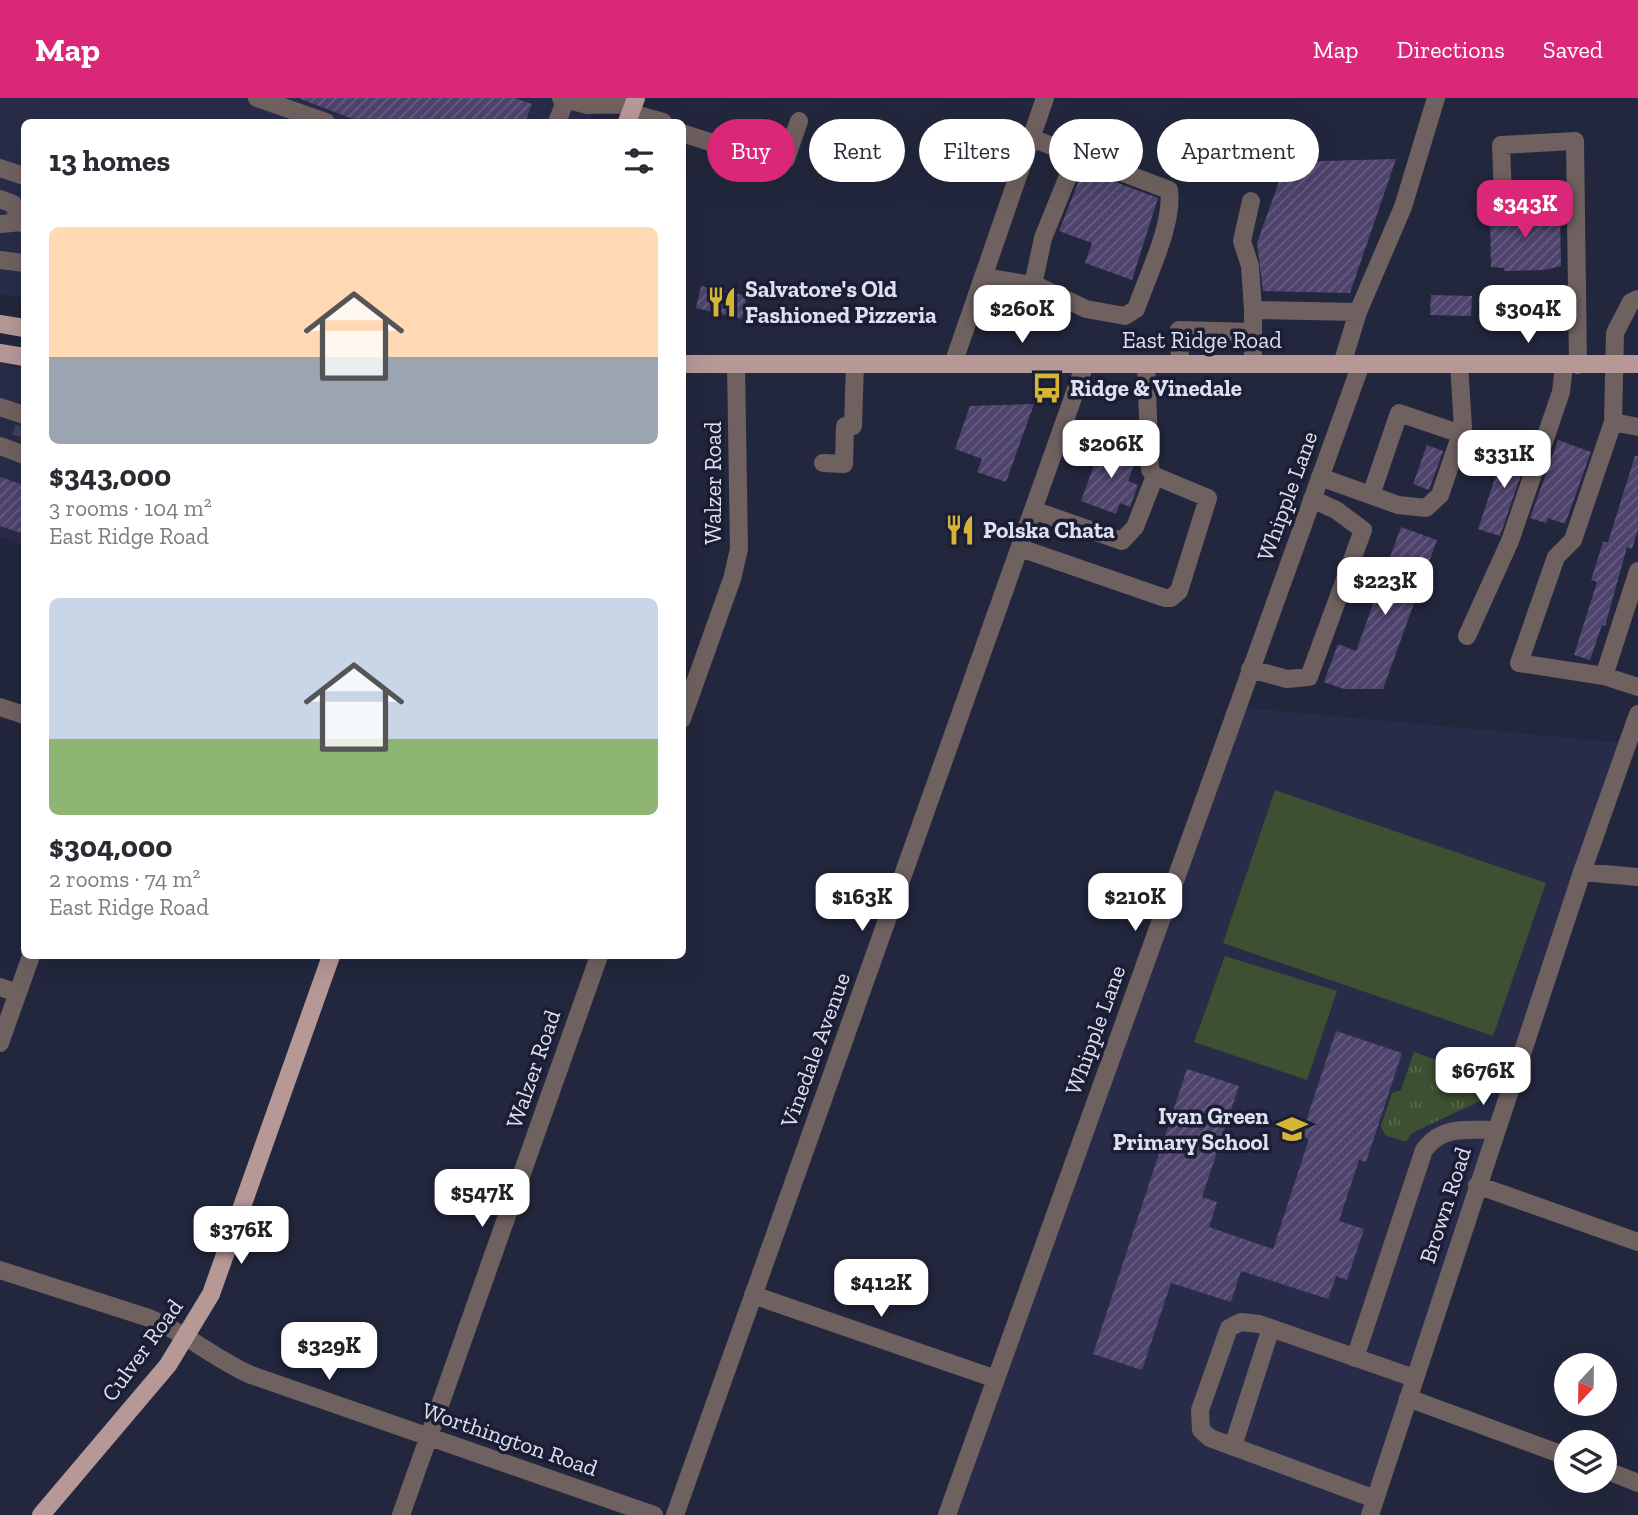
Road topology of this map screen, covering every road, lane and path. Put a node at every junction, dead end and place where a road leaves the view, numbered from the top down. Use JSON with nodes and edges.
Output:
{"nodes":[{"id":1,"x":257,"y":98,"type":"edge"},
{"id":2,"x":1045,"y":98,"type":"edge"},
{"id":3,"x":1436,"y":98,"type":"edge"},
{"id":4,"x":564,"y":99,"type":"edge"},
{"id":5,"x":632,"y":109,"type":"edge"},
{"id":6,"x":317,"y":119,"type":"edge"},
{"id":7,"x":558,"y":119,"type":"edge"},
{"id":8,"x":656,"y":119,"type":"edge"},
{"id":9,"x":799,"y":121,"type":"dead end"},
{"id":10,"x":1035,"y":127,"type":"edge"},
{"id":11,"x":686,"y":134,"type":"edge"},
{"id":12,"x":0,"y":168,"type":"edge"},
{"id":13,"x":21,"y":175,"type":"edge"},
{"id":14,"x":1143,"y":181,"type":"edge"},
{"id":15,"x":1016,"y":182,"type":"edge"},
{"id":16,"x":1066,"y":182,"type":"edge"},
{"id":17,"x":1576,"y":197,"type":"junction"},
{"id":18,"x":1251,"y":201,"type":"dead end"},
{"id":19,"x":0,"y":260,"type":"edge"},
{"id":20,"x":21,"y":263,"type":"edge"},
{"id":21,"x":983,"y":277,"type":"junction"},
{"id":22,"x":1033,"y":285,"type":"junction"},
{"id":23,"x":1638,"y":299,"type":"edge"},
{"id":24,"x":1507,"y":306,"type":"dead end"},
{"id":25,"x":1577,"y":306,"type":"junction"},
{"id":26,"x":1253,"y":310,"type":"junction"},
{"id":27,"x":1358,"y":312,"type":"junction"},
{"id":28,"x":0,"y":324,"type":"edge"},
{"id":29,"x":21,"y":328,"type":"edge"},
{"id":30,"x":1253,"y":332,"type":"junction"},
{"id":31,"x":0,"y":353,"type":"edge"},
{"id":32,"x":21,"y":356,"type":"edge"},
{"id":33,"x":686,"y":364,"type":"edge"},
{"id":34,"x":736,"y":364,"type":"junction"},
{"id":35,"x":855,"y":364,"type":"junction"},
{"id":36,"x":953,"y":364,"type":"junction"},
{"id":37,"x":1085,"y":364,"type":"junction"},
{"id":38,"x":1146,"y":364,"type":"junction"},
{"id":39,"x":1180,"y":364,"type":"junction"},
{"id":40,"x":1253,"y":364,"type":"junction"},
{"id":41,"x":1342,"y":364,"type":"junction"},
{"id":42,"x":1362,"y":364,"type":"junction"},
{"id":43,"x":1459,"y":364,"type":"junction"},
{"id":44,"x":1615,"y":364,"type":"junction"},
{"id":45,"x":1571,"y":365,"type":"junction"},
{"id":46,"x":1638,"y":365,"type":"edge"},
{"id":47,"x":0,"y":407,"type":"edge"},
{"id":48,"x":21,"y":414,"type":"edge"},
{"id":49,"x":1613,"y":422,"type":"junction"},
{"id":50,"x":1638,"y":427,"type":"edge"},
{"id":51,"x":1461,"y":434,"type":"junction"},
{"id":52,"x":823,"y":463,"type":"dead end"},
{"id":53,"x":1155,"y":476,"type":"junction"},
{"id":54,"x":1320,"y":477,"type":"junction"},
{"id":55,"x":1371,"y":495,"type":"junction"},
{"id":56,"x":1312,"y":499,"type":"junction"},
{"id":57,"x":1033,"y":510,"type":"junction"},
{"id":58,"x":1020,"y":548,"type":"junction"},
{"id":59,"x":1638,"y":571,"type":"edge"},
{"id":60,"x":1468,"y":636,"type":"dead end"},
{"id":61,"x":1251,"y":669,"type":"junction"},
{"id":62,"x":1604,"y":676,"type":"junction"},
{"id":63,"x":1638,"y":687,"type":"edge"},
{"id":64,"x":0,"y":707,"type":"edge"},
{"id":65,"x":686,"y":708,"type":"edge"},
{"id":66,"x":21,"y":714,"type":"edge"},
{"id":67,"x":1638,"y":714,"type":"edge"},
{"id":68,"x":1582,"y":872,"type":"junction"},
{"id":69,"x":1638,"y":877,"type":"edge"},
{"id":70,"x":30,"y":959,"type":"edge"},
{"id":71,"x":330,"y":959,"type":"edge"},
{"id":72,"x":598,"y":959,"type":"edge"},
{"id":73,"x":0,"y":987,"type":"edge"},
{"id":74,"x":18,"y":993,"type":"junction"},
{"id":75,"x":0,"y":1043,"type":"edge"},
{"id":76,"x":1496,"y":1130,"type":"junction"},
{"id":77,"x":1477,"y":1185,"type":"junction"},
{"id":78,"x":1638,"y":1242,"type":"edge"},
{"id":79,"x":0,"y":1270,"type":"edge"},
{"id":80,"x":753,"y":1295,"type":"junction"},
{"id":81,"x":1271,"y":1328,"type":"junction"},
{"id":82,"x":187,"y":1337,"type":"junction"},
{"id":83,"x":1354,"y":1358,"type":"junction"},
{"id":84,"x":1414,"y":1378,"type":"junction"},
{"id":85,"x":996,"y":1379,"type":"junction"},
{"id":86,"x":1408,"y":1398,"type":"junction"},
{"id":87,"x":428,"y":1438,"type":"junction"},
{"id":88,"x":1233,"y":1446,"type":"junction"},
{"id":89,"x":1554,"y":1452,"type":"edge"},
{"id":90,"x":1617,"y":1475,"type":"edge"},
{"id":91,"x":1638,"y":1483,"type":"edge"},
{"id":92,"x":1372,"y":1507,"type":"edge"},
{"id":93,"x":41,"y":1515,"type":"edge"},
{"id":94,"x":401,"y":1515,"type":"edge"},
{"id":95,"x":654,"y":1515,"type":"edge"},
{"id":96,"x":675,"y":1515,"type":"edge"},
{"id":97,"x":947,"y":1515,"type":"edge"}],
"edges":[{"from":1,"to":6,"type":"street"},
{"from":2,"to":10,"type":"street"},
{"from":3,"to":27,"type":"street"},
{"from":4,"to":5,"type":"street"},
{"from":4,"to":7,"type":"street"},
{"from":5,"to":8,"type":"street"},
{"from":9,"to":11,"type":"street"},
{"from":12,"to":13,"type":"street"},
{"from":14,"to":22,"type":"street"},
{"from":15,"to":21,"type":"street"},
{"from":16,"to":22,"type":"street"},
{"from":17,"to":17,"type":"street"},
{"from":17,"to":25,"type":"street"},
{"from":18,"to":26,"type":"street"},
{"from":19,"to":20,"type":"street"},
{"from":21,"to":22,"type":"street"},
{"from":21,"to":36,"type":"street"},
{"from":23,"to":44,"type":"street"},
{"from":24,"to":25,"type":"street"},
{"from":25,"to":45,"type":"street"},
{"from":26,"to":27,"type":"street"},
{"from":26,"to":30,"type":"street"},
{"from":27,"to":41,"type":"street"},
{"from":28,"to":29,"type":"main road"},
{"from":30,"to":39,"type":"street"},
{"from":30,"to":40,"type":"street"},
{"from":31,"to":32,"type":"main road"},
{"from":33,"to":34,"type":"main road","name":"East Ridge Road"},
{"from":34,"to":35,"type":"main road","name":"East Ridge Road"},
{"from":34,"to":65,"type":"street","name":"Walzer Road"},
{"from":35,"to":36,"type":"main road","name":"East Ridge Road"},
{"from":35,"to":52,"type":"street"},
{"from":36,"to":37,"type":"main road","name":"East Ridge Road"},
{"from":37,"to":38,"type":"main road","name":"East Ridge Road"},
{"from":37,"to":57,"type":"street","name":"Vinedale Avenue"},
{"from":38,"to":39,"type":"main road","name":"East Ridge Road"},
{"from":38,"to":53,"type":"street"},
{"from":39,"to":40,"type":"main road","name":"East Ridge Road"},
{"from":40,"to":41,"type":"main road","name":"East Ridge Road"},
{"from":41,"to":42,"type":"main road","name":"East Ridge Road"},
{"from":42,"to":43,"type":"main road","name":"East Ridge Road"},
{"from":42,"to":54,"type":"street","name":"Whipple Lane"},
{"from":43,"to":45,"type":"main road","name":"East Ridge Road"},
{"from":43,"to":51,"type":"street"},
{"from":44,"to":45,"type":"main road","name":"East Ridge Road"},
{"from":44,"to":46,"type":"main road","name":"East Ridge Road"},
{"from":44,"to":49,"type":"street"},
{"from":45,"to":60,"type":"street"},
{"from":47,"to":48,"type":"street"},
{"from":49,"to":50,"type":"street"},
{"from":49,"to":62,"type":"street"},
{"from":51,"to":55,"type":"street"},
{"from":51,"to":55,"type":"street"},
{"from":53,"to":57,"type":"street"},
{"from":53,"to":58,"type":"street"},
{"from":54,"to":55,"type":"street"},
{"from":54,"to":56,"type":"street","name":"Whipple Lane"},
{"from":56,"to":61,"type":"street","name":"Whipple Lane"},
{"from":56,"to":61,"type":"street"},
{"from":57,"to":58,"type":"street","name":"Vinedale Avenue"},
{"from":58,"to":80,"type":"street","name":"Vinedale Avenue"},
{"from":59,"to":62,"type":"street"},
{"from":61,"to":85,"type":"street","name":"Whipple Lane"},
{"from":62,"to":63,"type":"street"},
{"from":64,"to":66,"type":"street"},
{"from":67,"to":68,"type":"street","name":"Brown Road"},
{"from":68,"to":69,"type":"street"},
{"from":68,"to":76,"type":"street","name":"Brown Road"},
{"from":70,"to":74,"type":"street"},
{"from":71,"to":82,"type":"main road","name":"Culver Road"},
{"from":72,"to":87,"type":"street","name":"Walzer Road"},
{"from":73,"to":74,"type":"street"},
{"from":74,"to":75,"type":"street"},
{"from":76,"to":77,"type":"street","name":"Brown Road"},
{"from":76,"to":83,"type":"street"},
{"from":77,"to":78,"type":"street"},
{"from":77,"to":84,"type":"street","name":"Brown Road"},
{"from":79,"to":82,"type":"street","name":"Worthington Road"},
{"from":80,"to":85,"type":"street"},
{"from":80,"to":96,"type":"street","name":"Vinedale Avenue"},
{"from":81,"to":83,"type":"street"},
{"from":81,"to":88,"type":"street"},
{"from":81,"to":88,"type":"street"},
{"from":82,"to":87,"type":"street","name":"Worthington Road"},
{"from":82,"to":93,"type":"main road","name":"Culver Road"},
{"from":83,"to":84,"type":"street"},
{"from":84,"to":86,"type":"street","name":"Brown Road"},
{"from":85,"to":97,"type":"street","name":"Whipple Lane"},
{"from":86,"to":89,"type":"street"},
{"from":86,"to":92,"type":"street","name":"Brown Road"},
{"from":87,"to":94,"type":"street","name":"Walzer Road"},
{"from":87,"to":95,"type":"street","name":"Worthington Road"},
{"from":88,"to":92,"type":"street"},
{"from":90,"to":91,"type":"street"}]}
